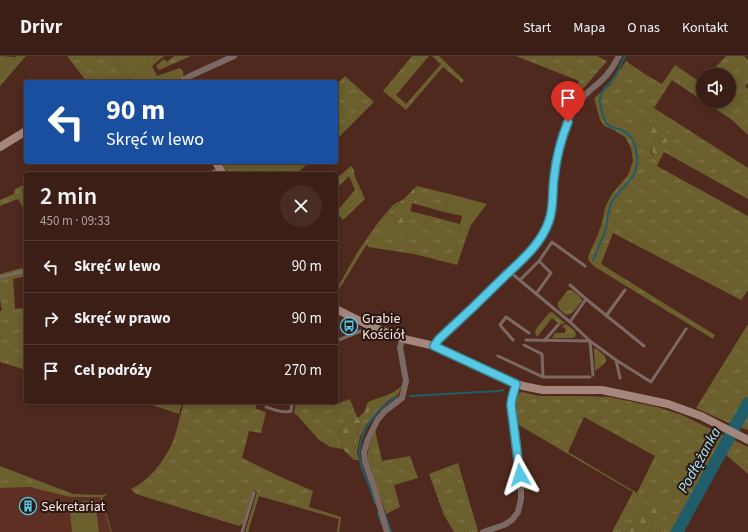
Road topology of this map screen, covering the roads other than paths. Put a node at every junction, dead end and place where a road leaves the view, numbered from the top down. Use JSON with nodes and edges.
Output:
{"nodes":[{"id":1,"x":234,"y":56,"type":"edge"},
{"id":2,"x":619,"y":56,"type":"edge"},
{"id":3,"x":183,"y":80,"type":"edge"},
{"id":4,"x":24,"y":131,"type":"edge"},
{"id":5,"x":0,"y":147,"type":"edge"},
{"id":6,"x":539,"y":261,"type":"junction"},
{"id":7,"x":586,"y":266,"type":"dead end"},
{"id":8,"x":24,"y":271,"type":"edge"},
{"id":9,"x":510,"y":272,"type":"junction"},
{"id":10,"x":0,"y":277,"type":"edge"},
{"id":11,"x":520,"y":280,"type":"junction"},
{"id":12,"x":570,"y":285,"type":"dead end"},
{"id":13,"x":625,"y":290,"type":"dead end"},
{"id":14,"x":536,"y":294,"type":"junction"},
{"id":15,"x":586,"y":299,"type":"junction"},
{"id":16,"x":338,"y":310,"type":"edge"},
{"id":17,"x":606,"y":316,"type":"junction"},
{"id":18,"x":570,"y":322,"type":"junction"},
{"id":19,"x":366,"y":325,"type":"junction"},
{"id":20,"x":558,"y":325,"type":"dead end"},
{"id":21,"x":686,"y":330,"type":"dead end"},
{"id":22,"x":528,"y":333,"type":"dead end"},
{"id":23,"x":402,"y":338,"type":"junction"},
{"id":24,"x":513,"y":340,"type":"dead end"},
{"id":25,"x":526,"y":340,"type":"dead end"},
{"id":26,"x":338,"y":341,"type":"edge"},
{"id":27,"x":544,"y":341,"type":"junction"},
{"id":28,"x":590,"y":341,"type":"junction"},
{"id":29,"x":524,"y":345,"type":"dead end"},
{"id":30,"x":434,"y":346,"type":"junction"},
{"id":31,"x":644,"y":346,"type":"dead end"},
{"id":32,"x":498,"y":356,"type":"dead end"},
{"id":33,"x":616,"y":360,"type":"junction"},
{"id":34,"x":543,"y":377,"type":"junction"},
{"id":35,"x":620,"y":378,"type":"dead end"},
{"id":36,"x":516,"y":384,"type":"junction"},
{"id":37,"x":292,"y":404,"type":"edge"},
{"id":38,"x":266,"y":407,"type":"dead end"},
{"id":39,"x":745,"y":439,"type":"edge"},
{"id":40,"x":254,"y":493,"type":"dead end"},
{"id":41,"x":242,"y":532,"type":"edge"},
{"id":42,"x":387,"y":532,"type":"edge"},
{"id":43,"x":483,"y":532,"type":"edge"}],
"edges":[{"from":1,"to":3,"type":"street"},
{"from":2,"to":9,"type":"street"},
{"from":4,"to":5,"type":"street"},
{"from":6,"to":7,"type":"lane"},
{"from":6,"to":11,"type":"lane"},
{"from":6,"to":14,"type":"lane"},
{"from":8,"to":10,"type":"lane"},
{"from":9,"to":11,"type":"lane"},
{"from":9,"to":30,"type":"street"},
{"from":11,"to":14,"type":"lane"},
{"from":12,"to":15,"type":"lane"},
{"from":13,"to":17,"type":"lane"},
{"from":14,"to":18,"type":"lane"},
{"from":15,"to":17,"type":"lane"},
{"from":15,"to":18,"type":"lane"},
{"from":16,"to":19,"type":"street"},
{"from":17,"to":31,"type":"lane"},
{"from":18,"to":28,"type":"lane"},
{"from":19,"to":23,"type":"street"},
{"from":19,"to":26,"type":"lane"},
{"from":20,"to":27,"type":"lane"},
{"from":21,"to":33,"type":"lane"},
{"from":22,"to":24,"type":"lane"},
{"from":23,"to":30,"type":"street"},
{"from":23,"to":42,"type":"street"},
{"from":25,"to":27,"type":"lane"},
{"from":27,"to":28,"type":"lane"},
{"from":28,"to":33,"type":"lane"},
{"from":28,"to":34,"type":"lane"},
{"from":29,"to":34,"type":"lane"},
{"from":30,"to":36,"type":"street"},
{"from":32,"to":34,"type":"lane"},
{"from":33,"to":35,"type":"lane"},
{"from":36,"to":39,"type":"street"},
{"from":36,"to":43,"type":"street"},
{"from":37,"to":38,"type":"lane"},
{"from":40,"to":41,"type":"lane"}]}
